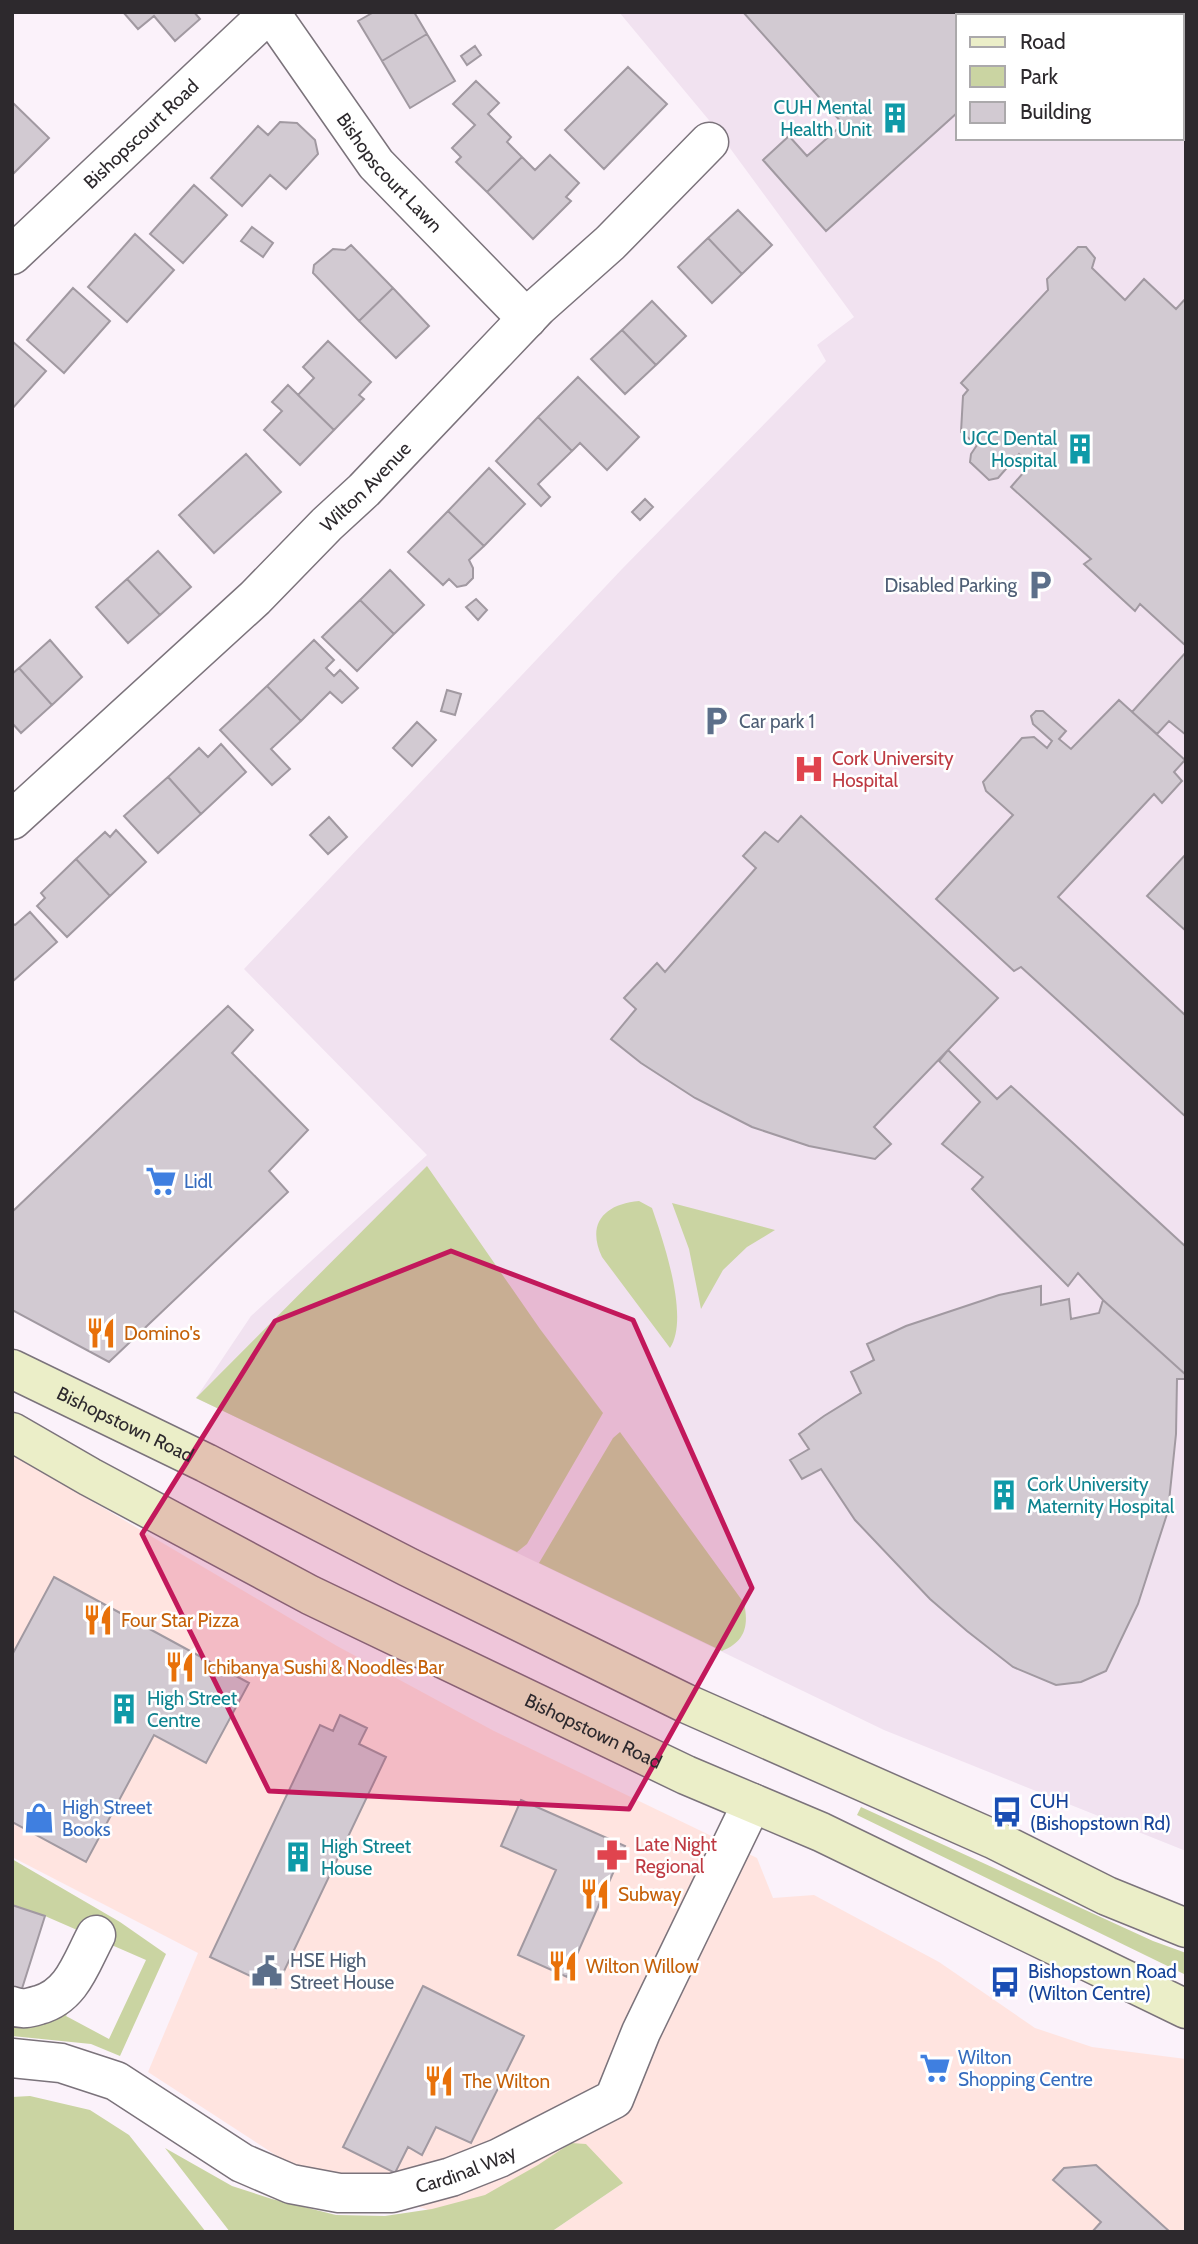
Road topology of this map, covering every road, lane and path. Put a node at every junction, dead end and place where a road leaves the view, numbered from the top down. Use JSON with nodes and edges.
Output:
{"nodes":[{"id":1,"x":270,"y":12,"type":"edge"},
{"id":2,"x":709,"y":142,"type":"dead end"},
{"id":3,"x":12,"y":255,"type":"edge"},
{"id":4,"x":527,"y":319,"type":"junction"},
{"id":5,"x":12,"y":820,"type":"edge"},
{"id":6,"x":12,"y":1369,"type":"edge"},
{"id":7,"x":12,"y":1432,"type":"edge"},
{"id":8,"x":752,"y":1803,"type":"junction"},
{"id":9,"x":1186,"y":1928,"type":"edge"},
{"id":10,"x":96,"y":1935,"type":"dead end"},
{"id":11,"x":12,"y":2006,"type":"edge"},
{"id":12,"x":1186,"y":2009,"type":"edge"},
{"id":13,"x":12,"y":2057,"type":"edge"}],
"edges":[{"from":1,"to":3,"type":"street","name":"Bishopscourt Road"},
{"from":1,"to":4,"type":"street","name":"Bishopscourt Lawn"},
{"from":2,"to":4,"type":"street","name":"Wilton Avenue"},
{"from":4,"to":5,"type":"street","name":"Wilton Avenue"},
{"from":6,"to":9,"type":"main road","name":"Bishopstown Road"},
{"from":7,"to":8,"type":"main road","name":"Bishopstown Road"},
{"from":8,"to":12,"type":"main road","name":"Bishopstown Road"},
{"from":8,"to":13,"type":"street","name":"Cardinal Way"},
{"from":10,"to":11,"type":"street"}]}
